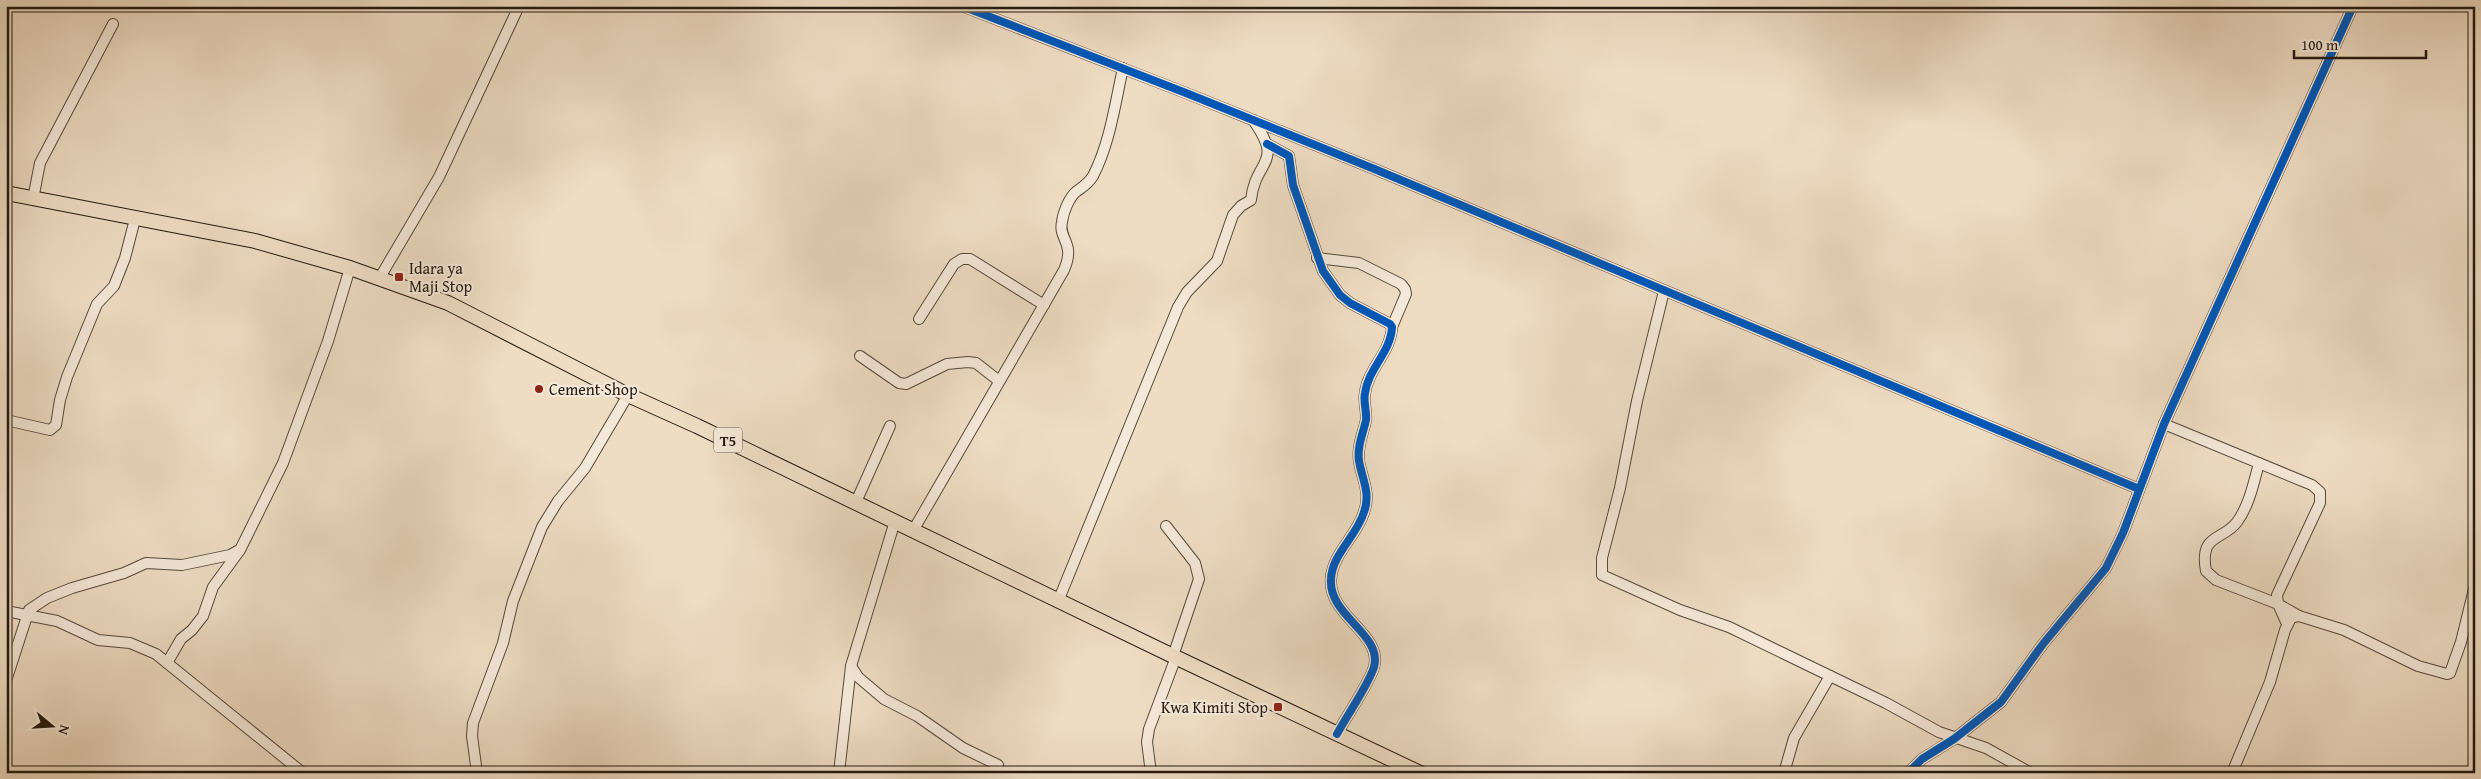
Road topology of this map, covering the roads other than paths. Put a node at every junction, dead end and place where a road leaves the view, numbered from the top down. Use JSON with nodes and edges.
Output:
{"nodes":[{"id":1,"x":519,"y":6,"type":"edge"},
{"id":2,"x":962,"y":6,"type":"edge"},
{"id":3,"x":2353,"y":6,"type":"edge"},
{"id":4,"x":113,"y":24,"type":"dead end"},
{"id":5,"x":1123,"y":68,"type":"junction"},
{"id":6,"x":1252,"y":120,"type":"junction"},
{"id":7,"x":1267,"y":144,"type":"junction"},
{"id":8,"x":6,"y":193,"type":"edge"},
{"id":9,"x":33,"y":199,"type":"junction"},
{"id":10,"x":135,"y":219,"type":"junction"},
{"id":11,"x":1317,"y":258,"type":"junction"},
{"id":12,"x":350,"y":268,"type":"junction"},
{"id":13,"x":379,"y":279,"type":"junction"},
{"id":14,"x":1664,"y":291,"type":"junction"},
{"id":15,"x":1044,"y":305,"type":"junction"},
{"id":16,"x":919,"y":319,"type":"dead end"},
{"id":17,"x":1392,"y":327,"type":"junction"},
{"id":18,"x":860,"y":356,"type":"dead end"},
{"id":19,"x":999,"y":381,"type":"junction"},
{"id":20,"x":628,"y":395,"type":"junction"},
{"id":21,"x":6,"y":420,"type":"edge"},
{"id":22,"x":2164,"y":424,"type":"junction"},
{"id":23,"x":890,"y":426,"type":"dead end"},
{"id":24,"x":2259,"y":463,"type":"junction"},
{"id":25,"x":2139,"y":488,"type":"junction"},
{"id":26,"x":856,"y":502,"type":"junction"},
{"id":27,"x":895,"y":521,"type":"junction"},
{"id":28,"x":1166,"y":526,"type":"dead end"},
{"id":29,"x":914,"y":529,"type":"junction"},
{"id":30,"x":240,"y":550,"type":"junction"},
{"id":31,"x":2475,"y":585,"type":"edge"},
{"id":32,"x":1059,"y":599,"type":"junction"},
{"id":33,"x":2278,"y":604,"type":"junction"},
{"id":34,"x":6,"y":611,"type":"edge"},
{"id":35,"x":27,"y":616,"type":"junction"},
{"id":36,"x":2299,"y":616,"type":"junction"},
{"id":37,"x":2287,"y":624,"type":"junction"},
{"id":38,"x":1175,"y":657,"type":"junction"},
{"id":39,"x":167,"y":663,"type":"junction"},
{"id":40,"x":851,"y":666,"type":"junction"},
{"id":41,"x":1830,"y":676,"type":"junction"},
{"id":42,"x":6,"y":681,"type":"edge"},
{"id":43,"x":1337,"y":734,"type":"junction"},
{"id":44,"x":1954,"y":739,"type":"junction"},
{"id":45,"x":998,"y":765,"type":"dead end"},
{"id":46,"x":303,"y":773,"type":"edge"},
{"id":47,"x":478,"y":773,"type":"edge"},
{"id":48,"x":839,"y":773,"type":"edge"},
{"id":49,"x":1151,"y":773,"type":"edge"},
{"id":50,"x":1420,"y":773,"type":"edge"},
{"id":51,"x":1784,"y":773,"type":"edge"},
{"id":52,"x":1908,"y":773,"type":"edge"},
{"id":53,"x":2031,"y":773,"type":"edge"},
{"id":54,"x":2232,"y":773,"type":"edge"}],
"edges":[{"from":1,"to":13,"type":"street"},
{"from":2,"to":5,"type":"street"},
{"from":3,"to":22,"type":"street"},
{"from":4,"to":9,"type":"street"},
{"from":5,"to":6,"type":"street"},
{"from":5,"to":15,"type":"street"},
{"from":6,"to":7,"type":"street"},
{"from":6,"to":14,"type":"street"},
{"from":7,"to":11,"type":"street"},
{"from":7,"to":32,"type":"street"},
{"from":8,"to":9,"type":"highway","number":"T5"},
{"from":9,"to":10,"type":"highway","number":"T5"},
{"from":10,"to":12,"type":"highway","number":"T5"},
{"from":10,"to":21,"type":"street"},
{"from":11,"to":17,"type":"street"},
{"from":11,"to":17,"type":"street"},
{"from":12,"to":13,"type":"highway","number":"T5"},
{"from":12,"to":30,"type":"street"},
{"from":13,"to":20,"type":"highway","number":"T5"},
{"from":14,"to":25,"type":"street"},
{"from":14,"to":41,"type":"street"},
{"from":15,"to":16,"type":"street"},
{"from":15,"to":19,"type":"street"},
{"from":17,"to":43,"type":"street"},
{"from":18,"to":19,"type":"street"},
{"from":19,"to":29,"type":"street"},
{"from":20,"to":26,"type":"highway","number":"T5"},
{"from":20,"to":47,"type":"street"},
{"from":22,"to":24,"type":"street"},
{"from":22,"to":25,"type":"street"},
{"from":23,"to":26,"type":"street"},
{"from":24,"to":33,"type":"street"},
{"from":24,"to":33,"type":"street"},
{"from":25,"to":44,"type":"street"},
{"from":26,"to":27,"type":"highway","number":"T5"},
{"from":27,"to":29,"type":"highway","number":"T5"},
{"from":27,"to":40,"type":"street"},
{"from":28,"to":38,"type":"street"},
{"from":29,"to":32,"type":"highway","number":"T5"},
{"from":30,"to":35,"type":"street"},
{"from":30,"to":39,"type":"street"},
{"from":31,"to":36,"type":"street"},
{"from":32,"to":38,"type":"highway","number":"T5"},
{"from":33,"to":36,"type":"street"},
{"from":33,"to":37,"type":"street"},
{"from":34,"to":35,"type":"street"},
{"from":35,"to":39,"type":"street"},
{"from":35,"to":42,"type":"street"},
{"from":36,"to":37,"type":"street"},
{"from":37,"to":54,"type":"street"},
{"from":38,"to":43,"type":"highway","number":"T5"},
{"from":38,"to":49,"type":"street"},
{"from":39,"to":46,"type":"street"},
{"from":40,"to":45,"type":"street"},
{"from":40,"to":48,"type":"street"},
{"from":41,"to":44,"type":"street"},
{"from":41,"to":51,"type":"street"},
{"from":43,"to":50,"type":"highway","number":"T5"},
{"from":44,"to":52,"type":"street"},
{"from":44,"to":53,"type":"street"}]}
